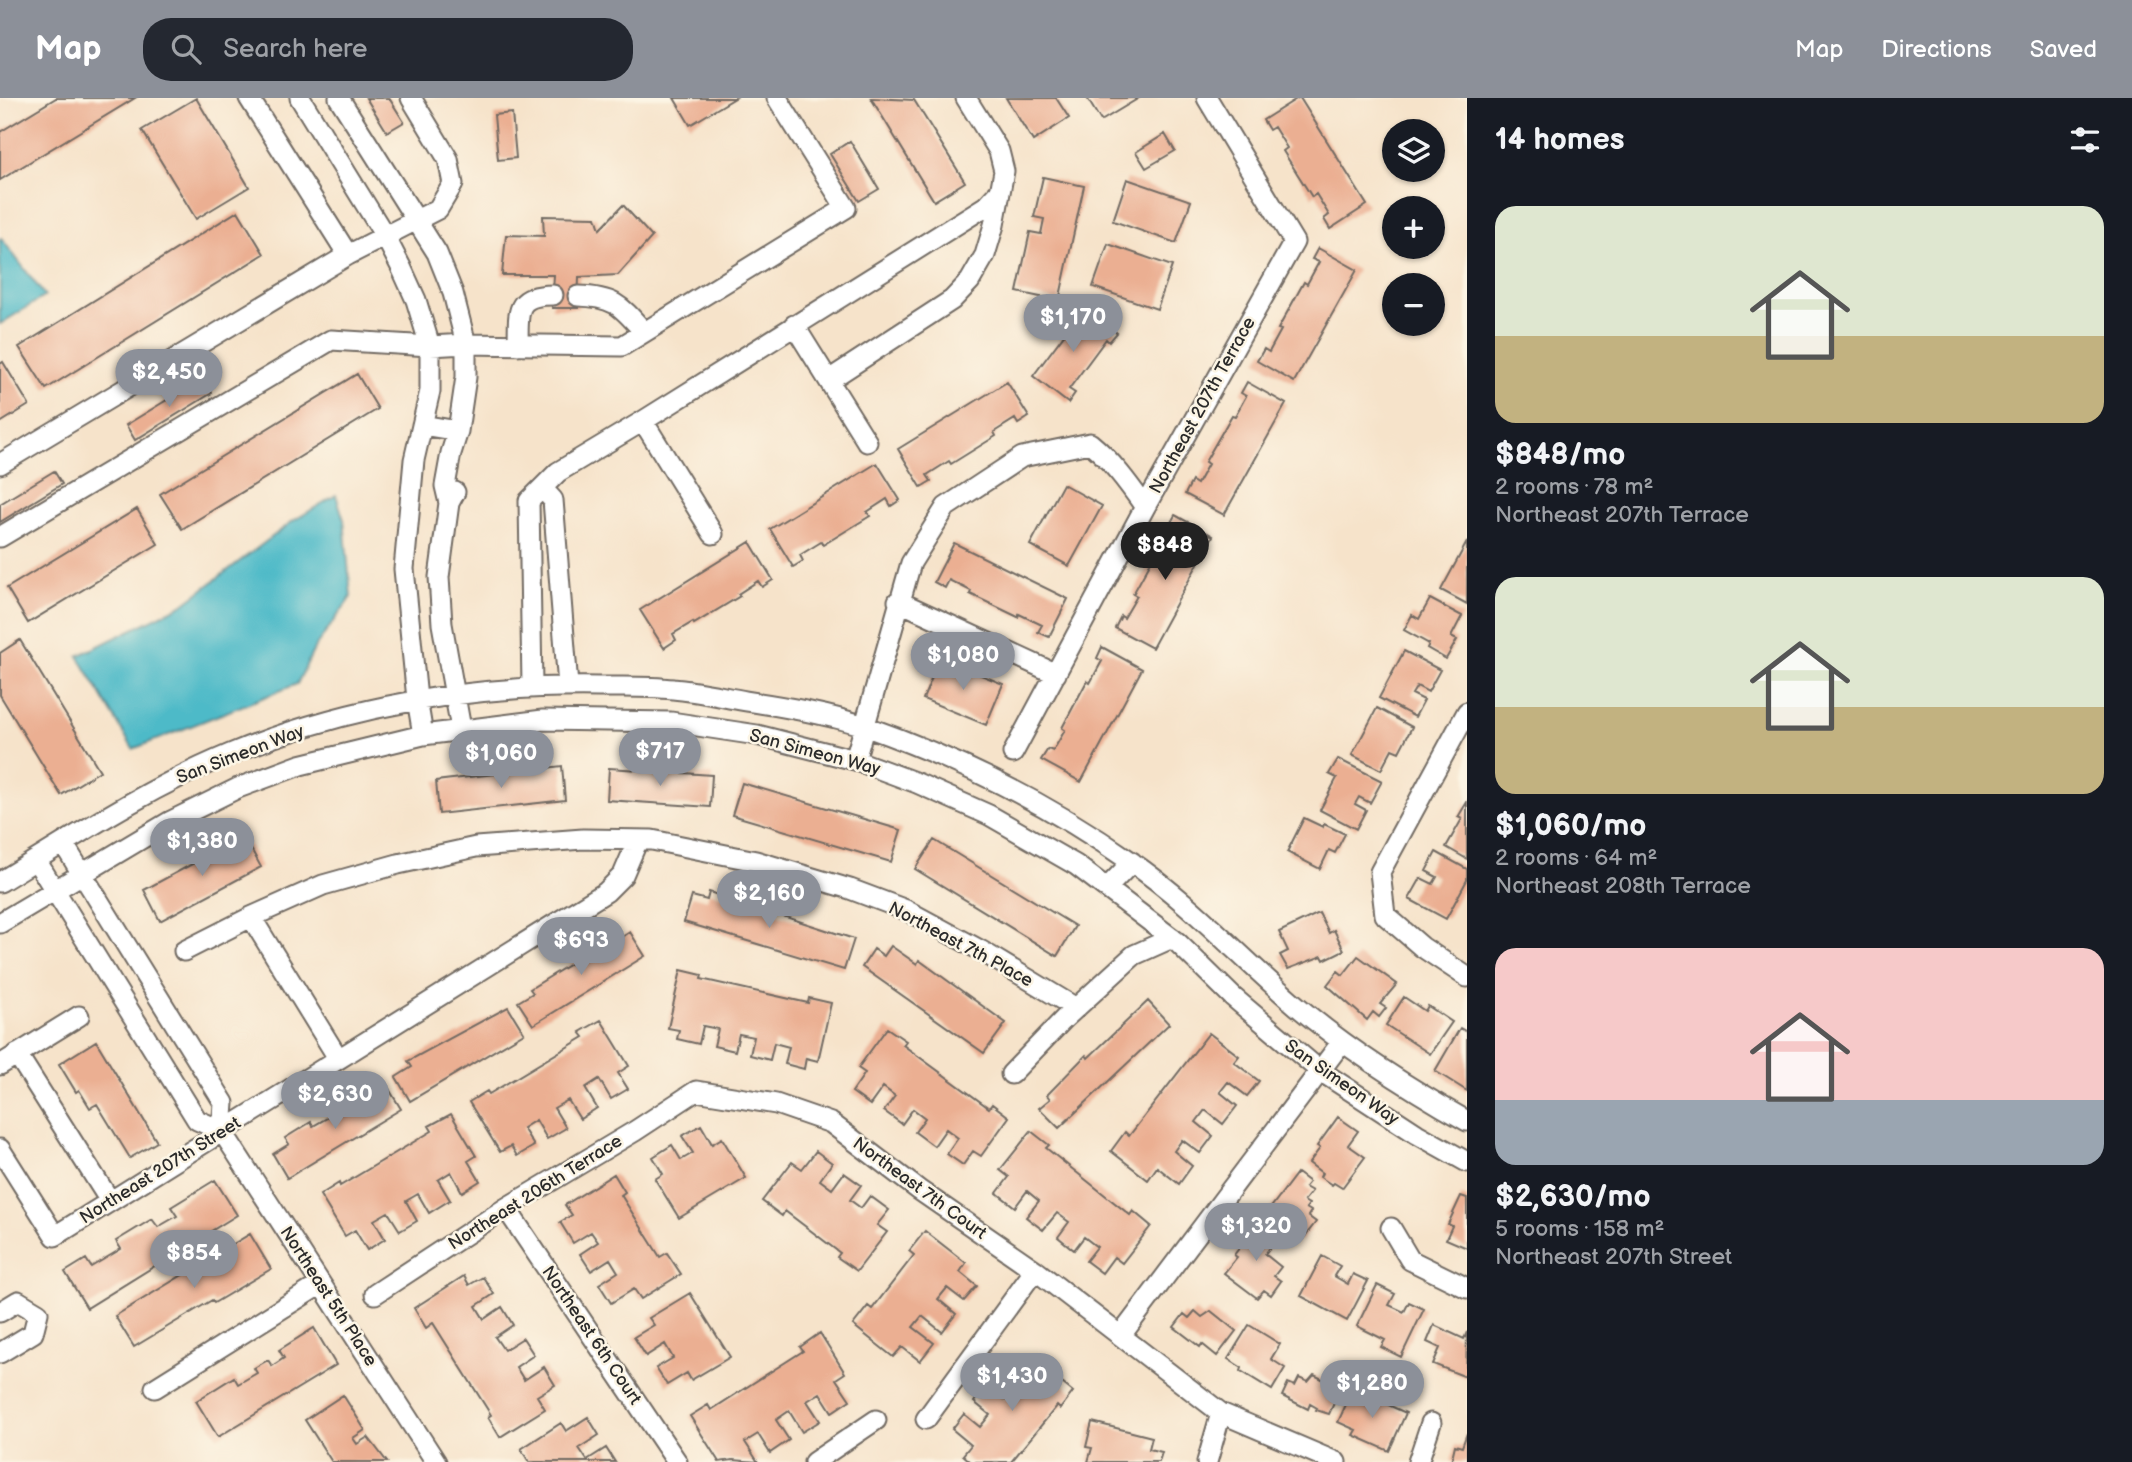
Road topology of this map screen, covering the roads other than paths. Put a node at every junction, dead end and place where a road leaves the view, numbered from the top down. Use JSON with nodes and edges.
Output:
{"nodes":[{"id":1,"x":249,"y":98,"type":"edge"},
{"id":2,"x":300,"y":98,"type":"edge"},
{"id":3,"x":339,"y":98,"type":"edge"},
{"id":4,"x":411,"y":98,"type":"edge"},
{"id":5,"x":777,"y":98,"type":"edge"},
{"id":6,"x":966,"y":98,"type":"edge"},
{"id":7,"x":1207,"y":98,"type":"edge"},
{"id":8,"x":999,"y":192,"type":"junction"},
{"id":9,"x":415,"y":220,"type":"junction"},
{"id":10,"x":385,"y":236,"type":"junction"},
{"id":11,"x":348,"y":254,"type":"junction"},
{"id":12,"x":552,"y":295,"type":"dead end"},
{"id":13,"x":578,"y":296,"type":"dead end"},
{"id":14,"x":794,"y":325,"type":"junction"},
{"id":15,"x":644,"y":332,"type":"junction"},
{"id":16,"x":466,"y":344,"type":"junction"},
{"id":17,"x":518,"y":345,"type":"junction"},
{"id":18,"x":430,"y":346,"type":"junction"},
{"id":19,"x":829,"y":380,"type":"junction"},
{"id":20,"x":643,"y":421,"type":"junction"},
{"id":21,"x":422,"y":425,"type":"junction"},
{"id":22,"x":458,"y":432,"type":"junction"},
{"id":23,"x":867,"y":442,"type":"dead end"},
{"id":24,"x":0,"y":464,"type":"edge"},
{"id":25,"x":543,"y":489,"type":"junction"},
{"id":26,"x":1145,"y":507,"type":"junction"},
{"id":27,"x":713,"y":534,"type":"dead end"},
{"id":28,"x":529,"y":535,"type":"junction"},
{"id":29,"x":555,"y":535,"type":"junction"},
{"id":30,"x":0,"y":537,"type":"edge"},
{"id":31,"x":898,"y":601,"type":"junction"},
{"id":32,"x":1056,"y":674,"type":"junction"},
{"id":33,"x":532,"y":686,"type":"junction"},
{"id":34,"x":568,"y":686,"type":"junction"},
{"id":35,"x":456,"y":694,"type":"junction"},
{"id":36,"x":417,"y":699,"type":"junction"},
{"id":37,"x":1467,"y":712,"type":"edge"},
{"id":38,"x":863,"y":726,"type":"junction"},
{"id":39,"x":461,"y":729,"type":"junction"},
{"id":40,"x":423,"y":735,"type":"junction"},
{"id":41,"x":1013,"y":753,"type":"dead end"},
{"id":42,"x":855,"y":760,"type":"junction"},
{"id":43,"x":638,"y":840,"type":"junction"},
{"id":44,"x":63,"y":843,"type":"junction"},
{"id":45,"x":36,"y":860,"type":"junction"},
{"id":46,"x":1132,"y":862,"type":"junction"},
{"id":47,"x":81,"y":874,"type":"junction"},
{"id":48,"x":0,"y":881,"type":"edge"},
{"id":49,"x":1107,"y":888,"type":"junction"},
{"id":50,"x":55,"y":890,"type":"junction"},
{"id":51,"x":251,"y":917,"type":"junction"},
{"id":52,"x":0,"y":923,"type":"edge"},
{"id":53,"x":1172,"y":938,"type":"junction"},
{"id":54,"x":184,"y":951,"type":"dead end"},
{"id":55,"x":1467,"y":977,"type":"edge"},
{"id":56,"x":1076,"y":1008,"type":"junction"},
{"id":57,"x":79,"y":1016,"type":"dead end"},
{"id":58,"x":179,"y":1031,"type":"junction"},
{"id":59,"x":1341,"y":1043,"type":"junction"},
{"id":60,"x":152,"y":1048,"type":"junction"},
{"id":61,"x":18,"y":1054,"type":"junction"},
{"id":62,"x":338,"y":1058,"type":"junction"},
{"id":63,"x":0,"y":1065,"type":"edge"},
{"id":64,"x":1319,"y":1070,"type":"junction"},
{"id":65,"x":1011,"y":1074,"type":"dead end"},
{"id":66,"x":696,"y":1091,"type":"joint"},
{"id":67,"x":1467,"y":1121,"type":"edge"},
{"id":68,"x":222,"y":1131,"type":"junction"},
{"id":69,"x":0,"y":1149,"type":"edge"},
{"id":70,"x":1467,"y":1162,"type":"edge"},
{"id":71,"x":110,"y":1201,"type":"junction"},
{"id":72,"x":506,"y":1208,"type":"junction"},
{"id":73,"x":1391,"y":1228,"type":"dead end"},
{"id":74,"x":1035,"y":1270,"type":"junction"},
{"id":75,"x":321,"y":1284,"type":"junction"},
{"id":76,"x":1467,"y":1288,"type":"edge"},
{"id":77,"x":375,"y":1294,"type":"dead end"},
{"id":78,"x":0,"y":1312,"type":"edge"},
{"id":79,"x":1122,"y":1334,"type":"junction"},
{"id":80,"x":0,"y":1353,"type":"edge"},
{"id":81,"x":155,"y":1388,"type":"dead end"},
{"id":82,"x":1221,"y":1413,"type":"junction"},
{"id":83,"x":926,"y":1419,"type":"dead end"},
{"id":84,"x":876,"y":1420,"type":"dead end"},
{"id":85,"x":1431,"y":1423,"type":"dead end"},
{"id":86,"x":436,"y":1462,"type":"edge"},
{"id":87,"x":677,"y":1462,"type":"edge"},
{"id":88,"x":814,"y":1462,"type":"edge"},
{"id":89,"x":1207,"y":1462,"type":"edge"},
{"id":90,"x":1336,"y":1462,"type":"edge"},
{"id":91,"x":1418,"y":1462,"type":"edge"}],
"edges":[{"from":1,"to":11,"type":"street"},
{"from":2,"to":10,"type":"street"},
{"from":3,"to":9,"type":"street"},
{"from":4,"to":9,"type":"street"},
{"from":5,"to":15,"type":"street"},
{"from":6,"to":8,"type":"street"},
{"from":7,"to":26,"type":"street","name":"Northeast 207th Terrace"},
{"from":8,"to":14,"type":"street"},
{"from":8,"to":19,"type":"street"},
{"from":9,"to":10,"type":"street"},
{"from":9,"to":16,"type":"street"},
{"from":10,"to":11,"type":"street"},
{"from":10,"to":18,"type":"street"},
{"from":11,"to":24,"type":"street"},
{"from":12,"to":17,"type":"street"},
{"from":13,"to":15,"type":"street"},
{"from":14,"to":19,"type":"street"},
{"from":14,"to":20,"type":"street"},
{"from":15,"to":17,"type":"street"},
{"from":16,"to":17,"type":"street"},
{"from":16,"to":18,"type":"street"},
{"from":16,"to":22,"type":"street"},
{"from":18,"to":21,"type":"street"},
{"from":18,"to":30,"type":"street"},
{"from":19,"to":23,"type":"street"},
{"from":20,"to":25,"type":"street"},
{"from":20,"to":27,"type":"street"},
{"from":21,"to":22,"type":"street"},
{"from":21,"to":36,"type":"street"},
{"from":22,"to":35,"type":"street"},
{"from":25,"to":28,"type":"street"},
{"from":25,"to":29,"type":"street"},
{"from":26,"to":31,"type":"street"},
{"from":26,"to":32,"type":"street","name":"Northeast 207th Terrace"},
{"from":28,"to":29,"type":"street"},
{"from":28,"to":33,"type":"street"},
{"from":29,"to":34,"type":"street"},
{"from":31,"to":32,"type":"street"},
{"from":31,"to":38,"type":"street"},
{"from":32,"to":41,"type":"street","name":"Northeast 207th Terrace"},
{"from":33,"to":34,"type":"street","name":"San Simeon Way"},
{"from":33,"to":35,"type":"street","name":"San Simeon Way"},
{"from":34,"to":38,"type":"street","name":"San Simeon Way"},
{"from":35,"to":36,"type":"street","name":"San Simeon Way"},
{"from":35,"to":39,"type":"street"},
{"from":36,"to":40,"type":"street"},
{"from":36,"to":44,"type":"street","name":"San Simeon Way"},
{"from":37,"to":55,"type":"street"},
{"from":38,"to":42,"type":"street"},
{"from":38,"to":46,"type":"street","name":"San Simeon Way"},
{"from":39,"to":40,"type":"street","name":"San Simeon Way"},
{"from":39,"to":42,"type":"street","name":"San Simeon Way"},
{"from":40,"to":47,"type":"street","name":"San Simeon Way"},
{"from":42,"to":49,"type":"street","name":"San Simeon Way"},
{"from":43,"to":51,"type":"street","name":"Northeast 7th Place"},
{"from":43,"to":56,"type":"street","name":"Northeast 7th Place"},
{"from":43,"to":62,"type":"street","name":"Northeast 207th Street"},
{"from":44,"to":45,"type":"street","name":"San Simeon Way"},
{"from":44,"to":47,"type":"street","name":"Northeast 5th Place"},
{"from":45,"to":48,"type":"street","name":"San Simeon Way"},
{"from":45,"to":50,"type":"street","name":"Northeast 5th Place"},
{"from":46,"to":49,"type":"street"},
{"from":46,"to":59,"type":"street","name":"San Simeon Way"},
{"from":47,"to":50,"type":"street","name":"San Simeon Way"},
{"from":47,"to":58,"type":"street","name":"Northeast 5th Place"},
{"from":49,"to":53,"type":"street","name":"San Simeon Way"},
{"from":50,"to":52,"type":"street","name":"San Simeon Way"},
{"from":50,"to":60,"type":"street","name":"Northeast 5th Place"},
{"from":51,"to":54,"type":"street","name":"Northeast 7th Place"},
{"from":51,"to":62,"type":"street"},
{"from":53,"to":56,"type":"street"},
{"from":53,"to":64,"type":"street","name":"San Simeon Way"},
{"from":56,"to":65,"type":"street"},
{"from":57,"to":61,"type":"street"},
{"from":58,"to":60,"type":"street"},
{"from":58,"to":68,"type":"street","name":"Northeast 5th Place"},
{"from":59,"to":64,"type":"street"},
{"from":59,"to":67,"type":"street","name":"San Simeon Way"},
{"from":60,"to":68,"type":"street","name":"Northeast 5th Place"},
{"from":61,"to":63,"type":"street"},
{"from":61,"to":71,"type":"street"},
{"from":62,"to":68,"type":"street","name":"Northeast 207th Street"},
{"from":64,"to":70,"type":"street","name":"San Simeon Way"},
{"from":64,"to":79,"type":"street"},
{"from":66,"to":72,"type":"street","name":"Northeast 206th Terrace"},
{"from":66,"to":74,"type":"street","name":"Northeast 7th Court"},
{"from":68,"to":71,"type":"street","name":"Northeast 207th Street"},
{"from":68,"to":75,"type":"street","name":"Northeast 5th Place"},
{"from":69,"to":71,"type":"street","name":"Northeast 207th Street"},
{"from":72,"to":77,"type":"street","name":"Northeast 206th Terrace"},
{"from":72,"to":87,"type":"street","name":"Northeast 6th Court"},
{"from":73,"to":76,"type":"street"},
{"from":74,"to":79,"type":"street","name":"Northeast 7th Court"},
{"from":74,"to":83,"type":"street"},
{"from":75,"to":81,"type":"street"},
{"from":75,"to":86,"type":"street","name":"Northeast 5th Place"},
{"from":78,"to":80,"type":"street"},
{"from":79,"to":82,"type":"street","name":"Northeast 7th Court"},
{"from":82,"to":89,"type":"street"},
{"from":82,"to":90,"type":"street"},
{"from":84,"to":88,"type":"street"},
{"from":85,"to":91,"type":"street"}]}
